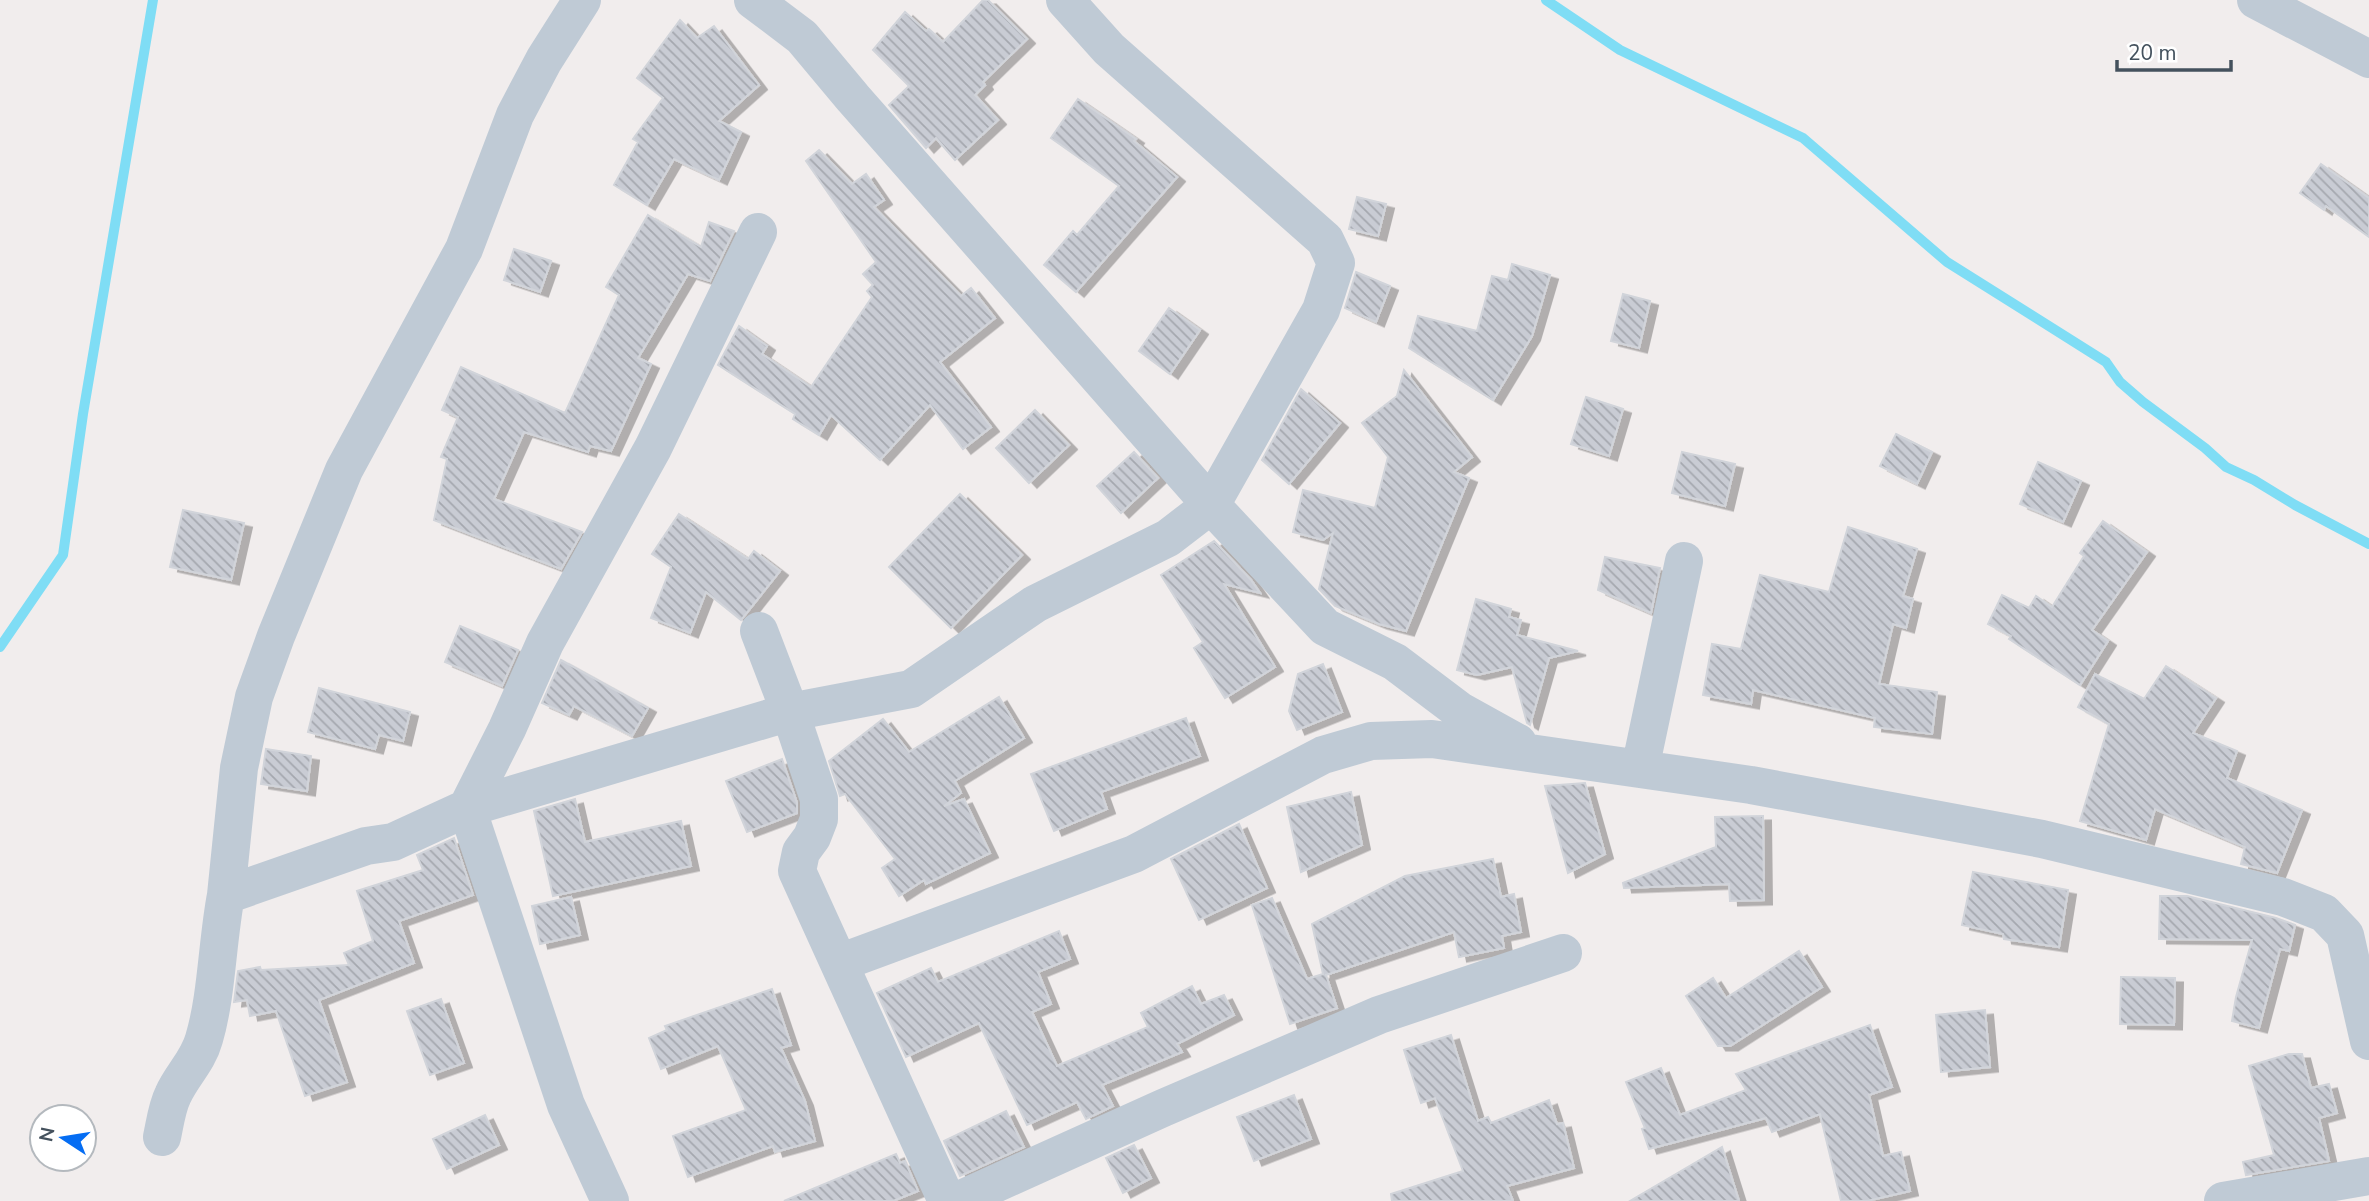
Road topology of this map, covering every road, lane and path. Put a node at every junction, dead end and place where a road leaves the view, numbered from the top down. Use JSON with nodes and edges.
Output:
{"nodes":[{"id":1,"x":582,"y":0,"type":"edge"},
{"id":2,"x":753,"y":0,"type":"edge"},
{"id":3,"x":1065,"y":0,"type":"edge"},
{"id":4,"x":2256,"y":0,"type":"edge"},
{"id":5,"x":2369,"y":59,"type":"edge"},
{"id":6,"x":758,"y":232,"type":"dead end"},
{"id":7,"x":1211,"y":505,"type":"junction"},
{"id":8,"x":1684,"y":561,"type":"dead end"},
{"id":9,"x":759,"y":632,"type":"dead end"},
{"id":10,"x":790,"y":712,"type":"junction"},
{"id":11,"x":1538,"y":754,"type":"junction"},
{"id":12,"x":1640,"y":769,"type":"junction"},
{"id":13,"x":467,"y":808,"type":"junction"},
{"id":14,"x":226,"y":895,"type":"junction"},
{"id":15,"x":1563,"y":953,"type":"dead end"},
{"id":16,"x":838,"y":963,"type":"junction"},
{"id":17,"x":2362,"y":971,"type":"edge"},
{"id":18,"x":2369,"y":1041,"type":"edge"},
{"id":19,"x":162,"y":1137,"type":"dead end"},
{"id":20,"x":2369,"y":1176,"type":"edge"},
{"id":21,"x":610,"y":1201,"type":"edge"},
{"id":22,"x":947,"y":1201,"type":"edge"},
{"id":23,"x":957,"y":1201,"type":"edge"},
{"id":24,"x":2223,"y":1201,"type":"edge"}],
"edges":[{"from":1,"to":14,"type":"street"},
{"from":2,"to":7,"type":"street"},
{"from":3,"to":7,"type":"street"},
{"from":4,"to":5,"type":"street"},
{"from":6,"to":13,"type":"street"},
{"from":7,"to":10,"type":"street"},
{"from":7,"to":11,"type":"street"},
{"from":8,"to":12,"type":"street"},
{"from":9,"to":10,"type":"street"},
{"from":10,"to":13,"type":"street"},
{"from":10,"to":16,"type":"street"},
{"from":11,"to":12,"type":"street"},
{"from":11,"to":16,"type":"street"},
{"from":12,"to":17,"type":"street"},
{"from":13,"to":14,"type":"street"},
{"from":13,"to":21,"type":"street"},
{"from":14,"to":19,"type":"street"},
{"from":15,"to":23,"type":"street"},
{"from":16,"to":22,"type":"street"},
{"from":17,"to":18,"type":"street"},
{"from":20,"to":24,"type":"street"}]}
